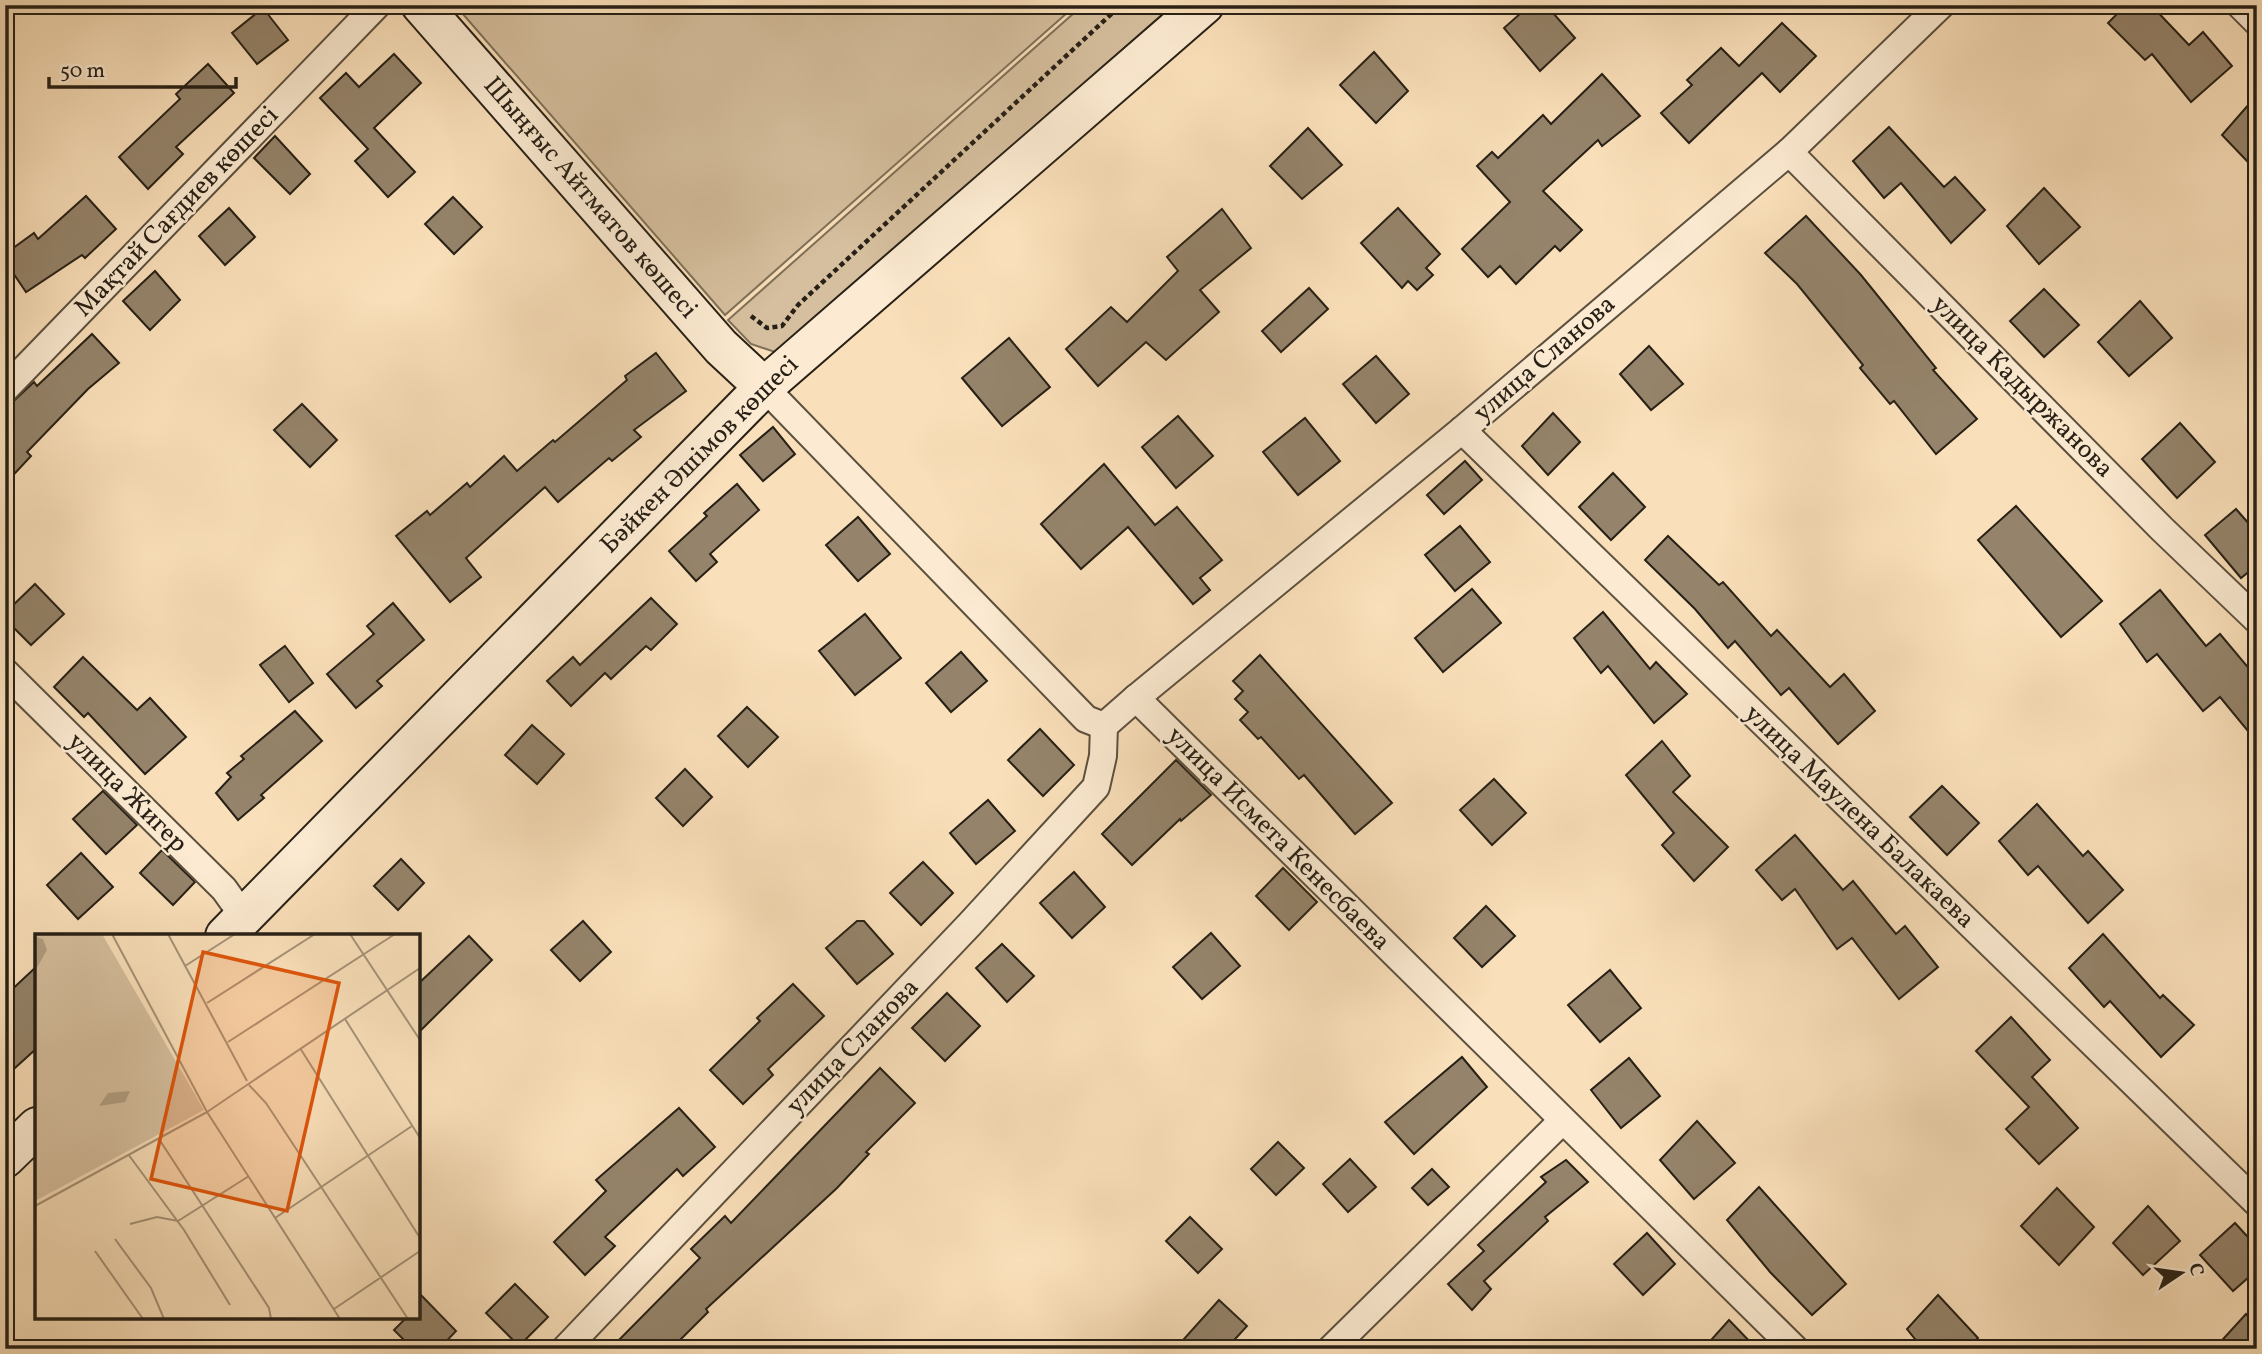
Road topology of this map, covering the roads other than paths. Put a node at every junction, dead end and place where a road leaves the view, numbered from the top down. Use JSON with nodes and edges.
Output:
{"nodes":[{"id":1,"x":377,"y":5,"type":"edge"},
{"id":2,"x":421,"y":5,"type":"edge"},
{"id":3,"x":1204,"y":5,"type":"edge"},
{"id":4,"x":1941,"y":5,"type":"edge"},
{"id":5,"x":2240,"y":5,"type":"edge"},
{"id":6,"x":2257,"y":22,"type":"edge"},
{"id":7,"x":1789,"y":152,"type":"junction"},
{"id":8,"x":764,"y":387,"type":"junction"},
{"id":9,"x":5,"y":389,"type":"edge"},
{"id":10,"x":1462,"y":430,"type":"junction"},
{"id":11,"x":2257,"y":620,"type":"edge"},
{"id":12,"x":5,"y":672,"type":"edge"},
{"id":13,"x":1136,"y":698,"type":"junction"},
{"id":14,"x":1104,"y":726,"type":"junction"},
{"id":15,"x":234,"y":926,"type":"edge"},
{"id":16,"x":1562,"y":1121,"type":"junction"},
{"id":17,"x":35,"y":1128,"type":"edge"},
{"id":18,"x":5,"y":1158,"type":"edge"},
{"id":19,"x":2257,"y":1203,"type":"edge"},
{"id":20,"x":565,"y":1349,"type":"edge"},
{"id":21,"x":1331,"y":1349,"type":"edge"},
{"id":22,"x":1795,"y":1349,"type":"edge"}],
"edges":[{"from":1,"to":9,"type":"street","name":"Мақтай Сағдиев көшесі"},
{"from":2,"to":8,"type":"main road","name":"Шыңғыс Айтматов көшесі"},
{"from":3,"to":8,"type":"main road","name":"Бәйкен Әшімов көшесі"},
{"from":4,"to":7,"type":"street","name":"улица Сланова"},
{"from":5,"to":6,"type":"street"},
{"from":7,"to":10,"type":"street","name":"улица Сланова"},
{"from":7,"to":11,"type":"street","name":"улица Кадыржанова"},
{"from":8,"to":14,"type":"street"},
{"from":8,"to":15,"type":"main road","name":"Бәйкен Әшімов көшесі"},
{"from":10,"to":13,"type":"street","name":"улица Сланова"},
{"from":10,"to":19,"type":"street","name":"улица Маулена Балакаева"},
{"from":12,"to":15,"type":"street","name":"улица Жигер"},
{"from":13,"to":14,"type":"street"},
{"from":13,"to":16,"type":"street","name":"улица Исмета Кенесбаева"},
{"from":14,"to":20,"type":"street","name":"улица Сланова"},
{"from":16,"to":21,"type":"street"},
{"from":16,"to":22,"type":"street","name":"улица Исмета Кенесбаева"},
{"from":17,"to":18,"type":"main road"}]}
